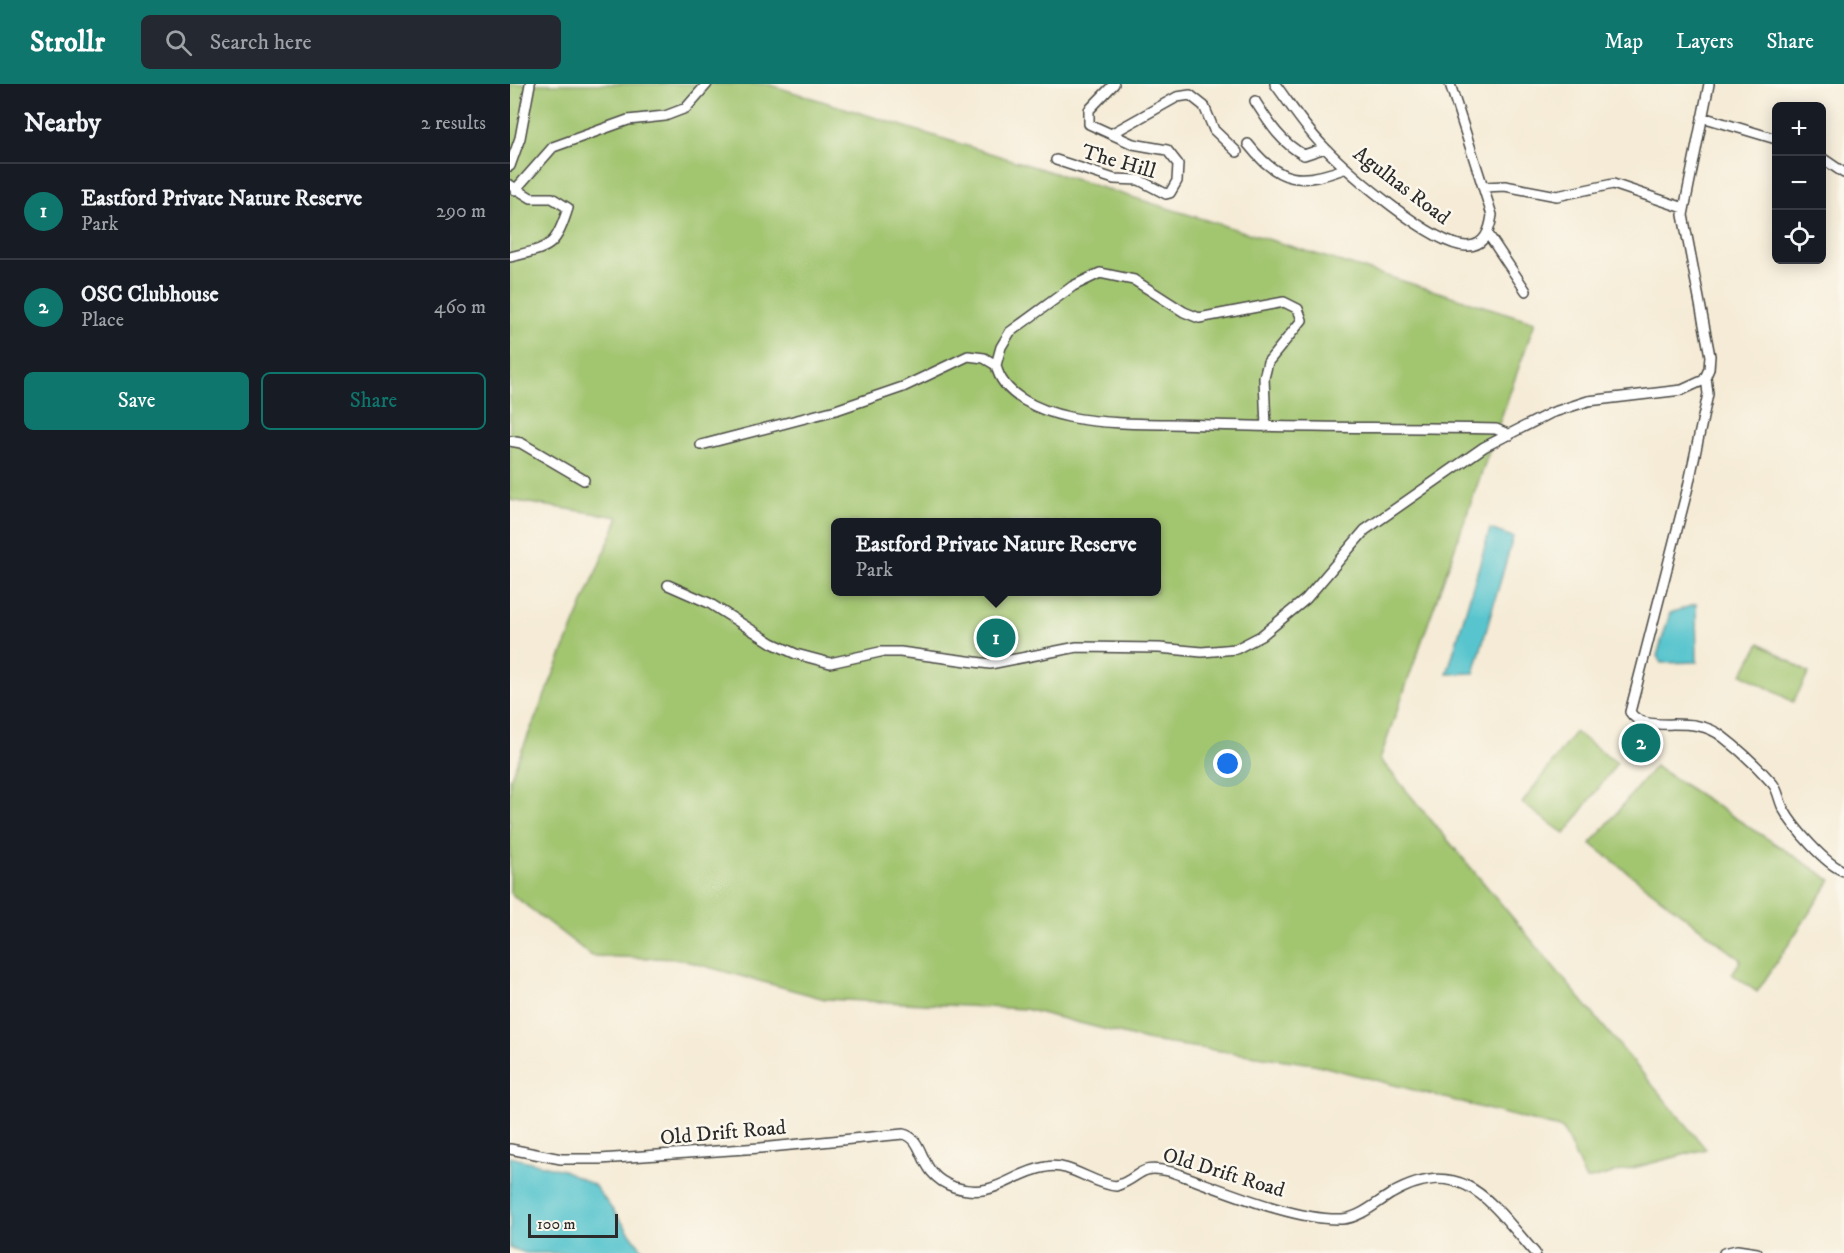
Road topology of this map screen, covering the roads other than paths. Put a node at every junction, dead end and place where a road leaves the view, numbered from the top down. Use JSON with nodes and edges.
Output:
{"nodes":[{"id":1,"x":530,"y":84,"type":"edge"},
{"id":2,"x":707,"y":84,"type":"edge"},
{"id":3,"x":1114,"y":84,"type":"edge"},
{"id":4,"x":1275,"y":84,"type":"edge"},
{"id":5,"x":1450,"y":84,"type":"edge"},
{"id":6,"x":1709,"y":84,"type":"edge"},
{"id":7,"x":1255,"y":101,"type":"dead end"},
{"id":8,"x":1702,"y":117,"type":"junction"},
{"id":9,"x":1111,"y":134,"type":"junction"},
{"id":10,"x":1772,"y":138,"type":"edge"},
{"id":11,"x":1248,"y":144,"type":"dead end"},
{"id":12,"x":1325,"y":148,"type":"junction"},
{"id":13,"x":1237,"y":152,"type":"dead end"},
{"id":14,"x":1056,"y":160,"type":"dead end"},
{"id":15,"x":1826,"y":161,"type":"edge"},
{"id":16,"x":510,"y":166,"type":"edge"},
{"id":17,"x":1346,"y":168,"type":"junction"},
{"id":18,"x":1844,"y":173,"type":"edge"},
{"id":19,"x":1484,"y":187,"type":"junction"},
{"id":20,"x":512,"y":188,"type":"edge"},
{"id":21,"x":1684,"y":208,"type":"junction"},
{"id":22,"x":1488,"y":234,"type":"junction"},
{"id":23,"x":510,"y":257,"type":"edge"},
{"id":24,"x":1526,"y":291,"type":"dead end"},
{"id":25,"x":996,"y":365,"type":"junction"},
{"id":26,"x":1706,"y":377,"type":"junction"},
{"id":27,"x":1266,"y":427,"type":"junction"},
{"id":28,"x":1510,"y":435,"type":"junction"},
{"id":29,"x":510,"y":441,"type":"edge"},
{"id":30,"x":701,"y":445,"type":"dead end"},
{"id":31,"x":584,"y":480,"type":"dead end"},
{"id":32,"x":668,"y":585,"type":"dead end"},
{"id":33,"x":1844,"y":872,"type":"edge"},
{"id":34,"x":510,"y":1149,"type":"edge"},
{"id":35,"x":1535,"y":1253,"type":"edge"},
{"id":36,"x":1724,"y":1253,"type":"edge"},
{"id":37,"x":1757,"y":1253,"type":"edge"}],
"edges":[{"from":1,"to":16,"type":"street"},
{"from":2,"to":20,"type":"street"},
{"from":3,"to":9,"type":"street","name":"The Hill"},
{"from":4,"to":12,"type":"street","name":"Agulhas Road"},
{"from":5,"to":19,"type":"street"},
{"from":6,"to":8,"type":"street"},
{"from":7,"to":12,"type":"street"},
{"from":8,"to":10,"type":"street"},
{"from":8,"to":21,"type":"street"},
{"from":9,"to":13,"type":"street"},
{"from":9,"to":14,"type":"street","name":"The Hill"},
{"from":11,"to":17,"type":"street"},
{"from":12,"to":17,"type":"street","name":"Agulhas Road"},
{"from":15,"to":18,"type":"street"},
{"from":17,"to":22,"type":"street","name":"Agulhas Road"},
{"from":19,"to":21,"type":"street"},
{"from":19,"to":22,"type":"street"},
{"from":20,"to":23,"type":"street"},
{"from":21,"to":26,"type":"street"},
{"from":22,"to":24,"type":"street"},
{"from":25,"to":27,"type":"street"},
{"from":25,"to":27,"type":"street"},
{"from":25,"to":30,"type":"street"},
{"from":26,"to":28,"type":"street"},
{"from":26,"to":33,"type":"street"},
{"from":27,"to":28,"type":"street"},
{"from":28,"to":32,"type":"street"},
{"from":29,"to":31,"type":"street"},
{"from":34,"to":35,"type":"street","name":"Old Drift Road"},
{"from":36,"to":37,"type":"street"}]}
